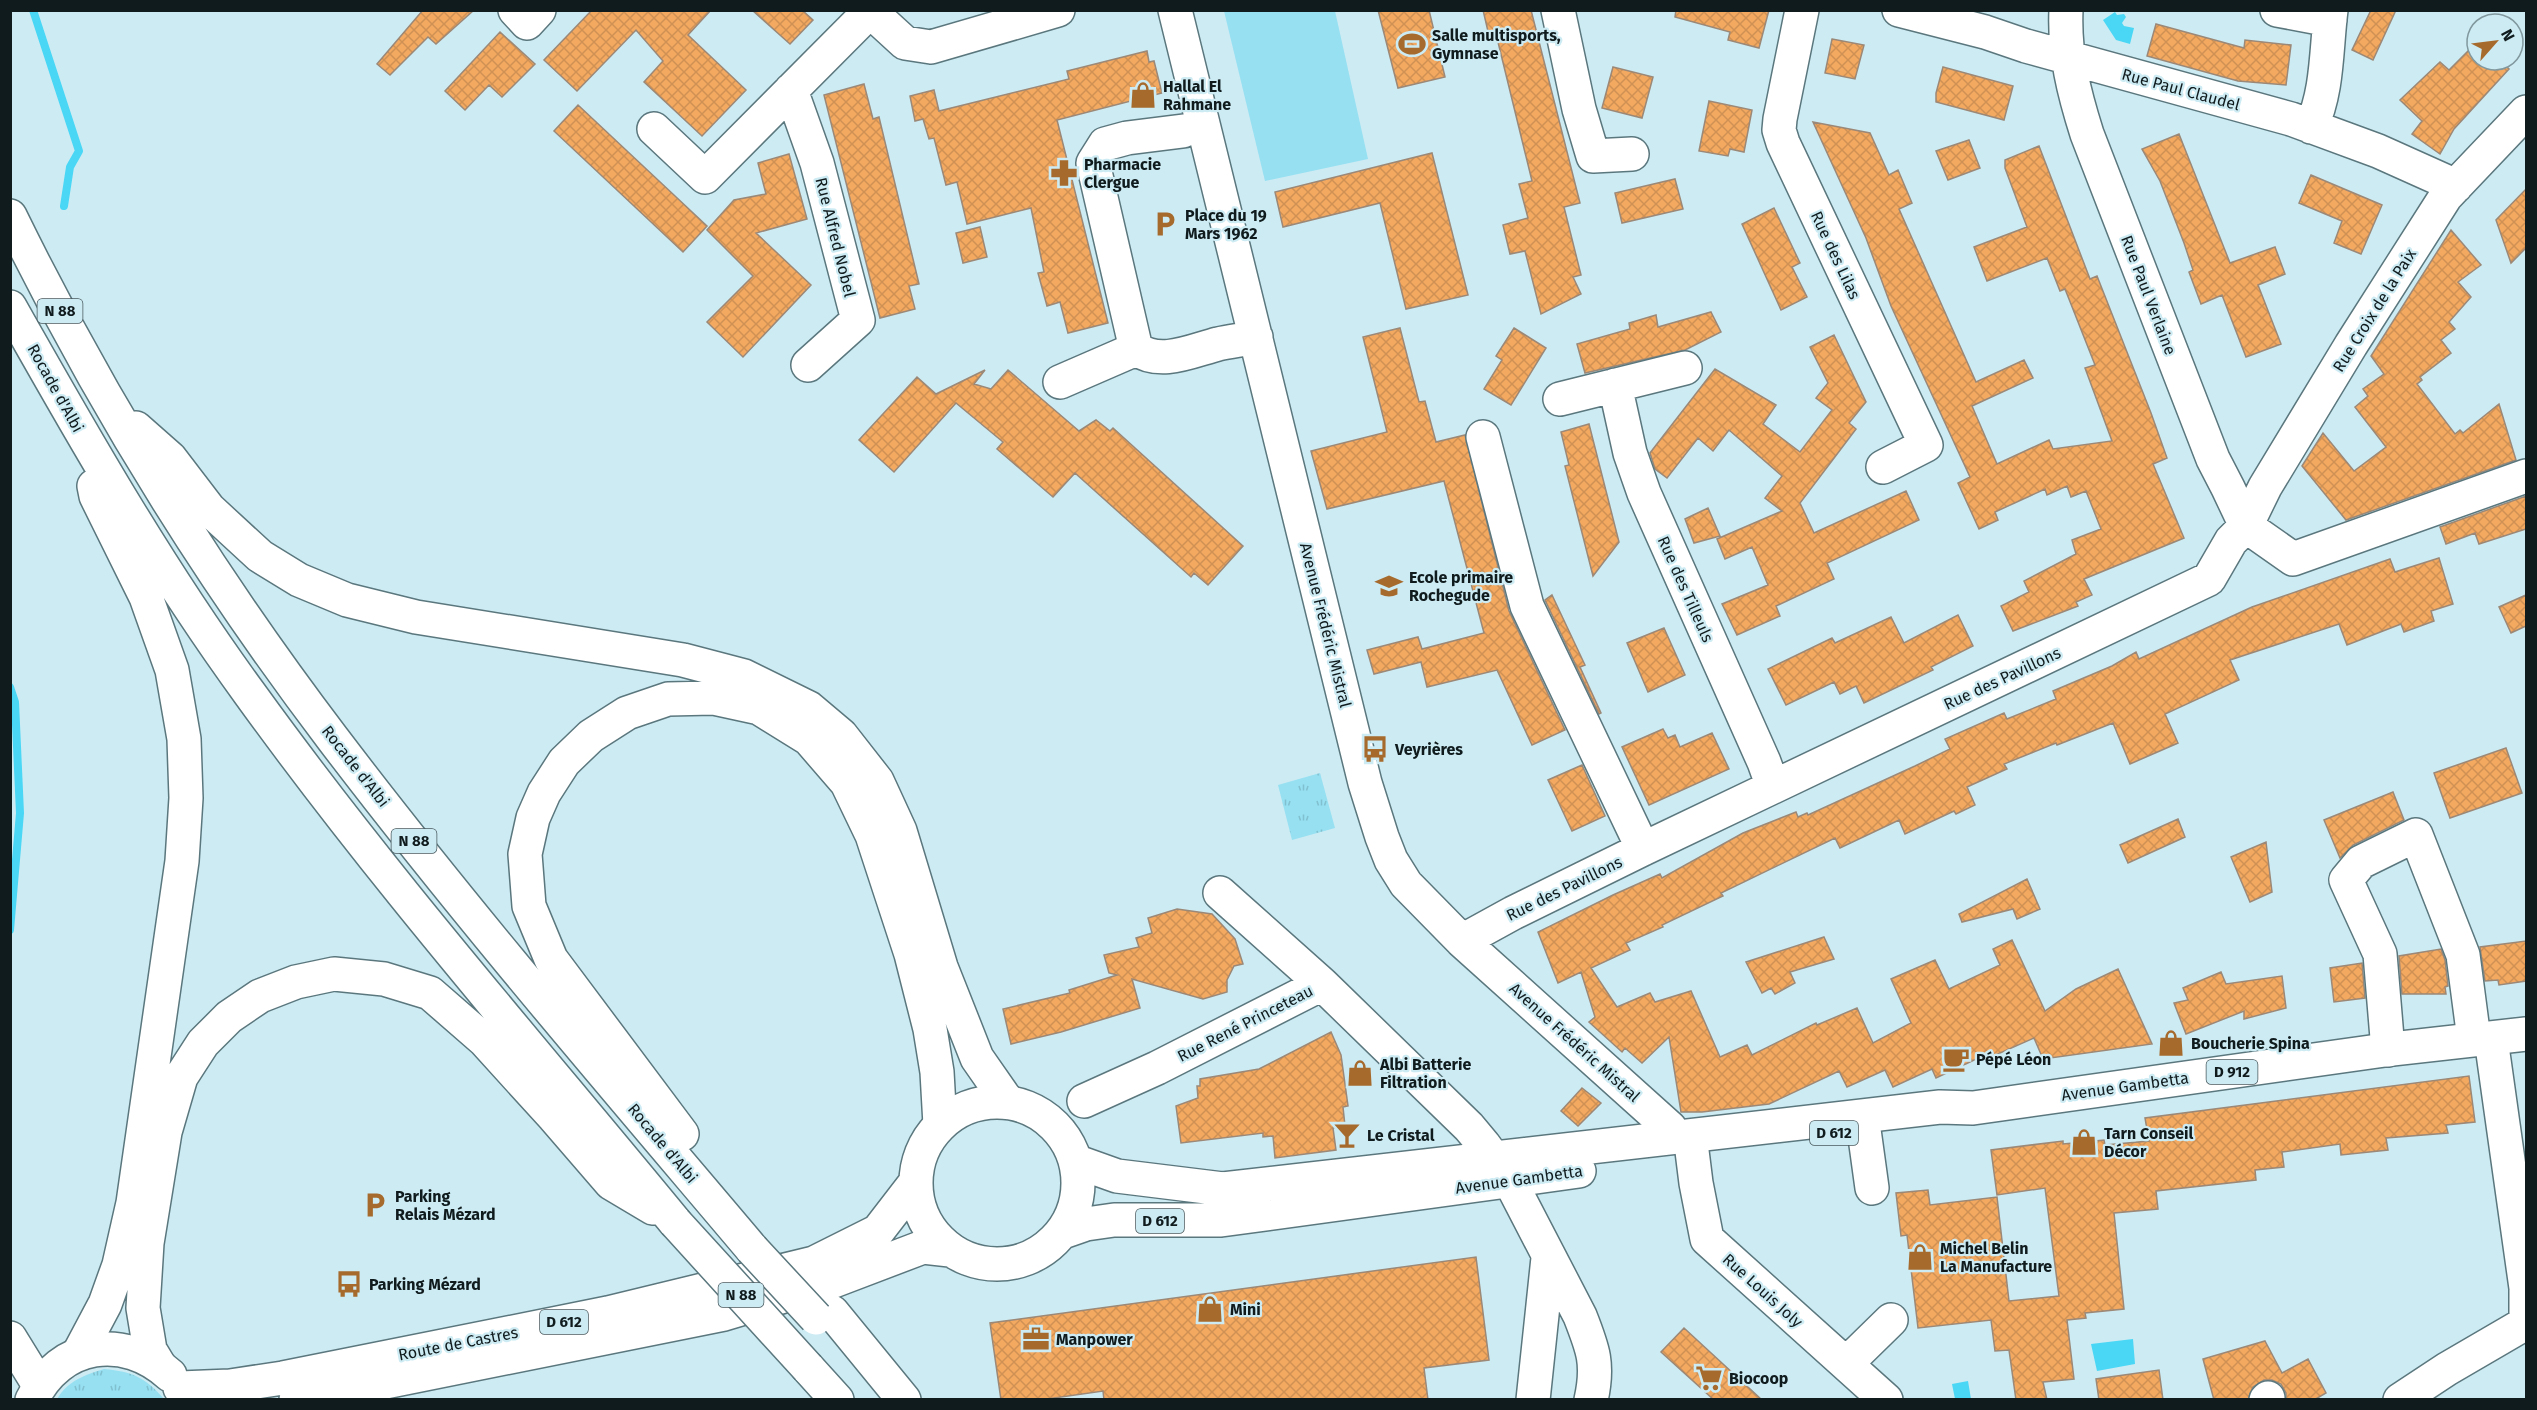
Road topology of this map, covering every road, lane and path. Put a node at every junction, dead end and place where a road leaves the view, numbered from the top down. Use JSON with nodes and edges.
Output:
{"nodes":[{"id":1,"x":515,"y":10,"type":"edge"},
{"id":2,"x":539,"y":10,"type":"edge"},
{"id":3,"x":1175,"y":10,"type":"edge"},
{"id":4,"x":1558,"y":10,"type":"edge"},
{"id":5,"x":1802,"y":10,"type":"edge"},
{"id":6,"x":1899,"y":10,"type":"edge"},
{"id":7,"x":2066,"y":10,"type":"edge"},
{"id":8,"x":2277,"y":10,"type":"edge"},
{"id":9,"x":869,"y":11,"type":"edge"},
{"id":10,"x":1048,"y":12,"type":"edge"},
{"id":11,"x":2330,"y":15,"type":"edge"},
{"id":12,"x":1980,"y":21,"type":"edge"},
{"id":13,"x":2068,"y":58,"type":"junction"},
{"id":14,"x":791,"y":90,"type":"junction"},
{"id":15,"x":2526,"y":112,"type":"edge"},
{"id":16,"x":2311,"y":127,"type":"junction"},
{"id":17,"x":654,"y":129,"type":"dead end"},
{"id":18,"x":1183,"y":131,"type":"dead end"},
{"id":19,"x":1632,"y":154,"type":"dead end"},
{"id":20,"x":2456,"y":186,"type":"junction"},
{"id":21,"x":10,"y":216,"type":"edge"},
{"id":22,"x":10,"y":307,"type":"edge"},
{"id":23,"x":1256,"y":337,"type":"junction"},
{"id":24,"x":1136,"y":349,"type":"junction"},
{"id":25,"x":808,"y":365,"type":"dead end"},
{"id":26,"x":1685,"y":368,"type":"dead end"},
{"id":27,"x":1060,"y":382,"type":"dead end"},
{"id":28,"x":1615,"y":385,"type":"junction"},
{"id":29,"x":1560,"y":399,"type":"dead end"},
{"id":30,"x":111,"y":406,"type":"junction"},
{"id":31,"x":1483,"y":437,"type":"dead end"},
{"id":32,"x":90,"y":448,"type":"junction"},
{"id":33,"x":1883,"y":466,"type":"dead end"},
{"id":34,"x":2526,"y":476,"type":"edge"},
{"id":35,"x":2246,"y":526,"type":"junction"},
{"id":36,"x":1773,"y":787,"type":"junction"},
{"id":37,"x":1643,"y":849,"type":"junction"},
{"id":38,"x":1220,"y":893,"type":"dead end"},
{"id":39,"x":1462,"y":941,"type":"junction"},
{"id":40,"x":1323,"y":984,"type":"junction"},
{"id":41,"x":2526,"y":1034,"type":"edge"},
{"id":42,"x":2482,"y":1039,"type":"junction"},
{"id":43,"x":2388,"y":1050,"type":"junction"},
{"id":44,"x":1007,"y":1101,"type":"junction"},
{"id":45,"x":1084,"y":1101,"type":"dead end"},
{"id":46,"x":1940,"y":1107,"type":"joint"},
{"id":47,"x":1973,"y":1107,"type":"junction"},
{"id":48,"x":940,"y":1125,"type":"junction"},
{"id":49,"x":1864,"y":1130,"type":"junction"},
{"id":50,"x":1681,"y":1140,"type":"junction"},
{"id":51,"x":1075,"y":1161,"type":"junction"},
{"id":52,"x":1503,"y":1171,"type":"junction"},
{"id":53,"x":915,"y":1183,"type":"junction"},
{"id":54,"x":1872,"y":1188,"type":"dead end"},
{"id":55,"x":675,"y":1222,"type":"junction"},
{"id":56,"x":1063,"y":1232,"type":"junction"},
{"id":57,"x":763,"y":1246,"type":"junction"},
{"id":58,"x":950,"y":1250,"type":"junction"},
{"id":59,"x":1548,"y":1258,"type":"junction"},
{"id":60,"x":824,"y":1315,"type":"junction"},
{"id":61,"x":1891,"y":1320,"type":"dead end"},
{"id":62,"x":10,"y":1338,"type":"edge"},
{"id":63,"x":79,"y":1353,"type":"junction"},
{"id":64,"x":1846,"y":1364,"type":"junction"},
{"id":65,"x":174,"y":1384,"type":"edge"},
{"id":66,"x":35,"y":1392,"type":"edge"},
{"id":67,"x":2408,"y":1398,"type":"edge"},
{"id":68,"x":296,"y":1400,"type":"edge"},
{"id":69,"x":837,"y":1400,"type":"edge"},
{"id":70,"x":893,"y":1400,"type":"edge"},
{"id":71,"x":904,"y":1400,"type":"edge"},
{"id":72,"x":1533,"y":1400,"type":"edge"},
{"id":73,"x":1591,"y":1400,"type":"edge"},
{"id":74,"x":1886,"y":1400,"type":"edge"}],
"edges":[{"from":1,"to":2,"type":"main road"},
{"from":3,"to":23,"type":"main road","name":"Avenue Frédéric Mistral"},
{"from":4,"to":19,"type":"main road"},
{"from":5,"to":33,"type":"main road","name":"Rue des Lilas"},
{"from":6,"to":12,"type":"main road","name":"Rue Paul Claudel"},
{"from":7,"to":13,"type":"main road","name":"Rue Paul Verlaine"},
{"from":8,"to":11,"type":"main road"},
{"from":9,"to":10,"type":"main road"},
{"from":9,"to":14,"type":"main road"},
{"from":11,"to":16,"type":"main road"},
{"from":12,"to":13,"type":"main road","name":"Rue Paul Claudel"},
{"from":13,"to":16,"type":"main road","name":"Rue Paul Claudel"},
{"from":13,"to":35,"type":"main road","name":"Rue Paul Verlaine"},
{"from":14,"to":17,"type":"main road"},
{"from":14,"to":25,"type":"main road","name":"Rue Alfred Nobel"},
{"from":15,"to":20,"type":"main road","name":"Rue Croix de la Paix"},
{"from":16,"to":20,"type":"main road","name":"Rue Paul Claudel"},
{"from":18,"to":24,"type":"main road"},
{"from":20,"to":35,"type":"main road","name":"Rue Croix de la Paix"},
{"from":21,"to":30,"type":"main road","name":"Rocade d'Albi","number":"N 88"},
{"from":22,"to":32,"type":"main road","name":"Rocade d'Albi","number":"N 88"},
{"from":23,"to":24,"type":"main road"},
{"from":23,"to":39,"type":"main road","name":"Avenue Frédéric Mistral"},
{"from":24,"to":27,"type":"main road"},
{"from":26,"to":28,"type":"main road"},
{"from":28,"to":29,"type":"main road"},
{"from":28,"to":36,"type":"main road","name":"Rue des Tilleuls"},
{"from":30,"to":44,"type":"main road"},
{"from":30,"to":57,"type":"main road","name":"Rocade d'Albi","number":"N 88"},
{"from":31,"to":37,"type":"main road"},
{"from":32,"to":55,"type":"main road","name":"Rocade d'Albi","number":"N 88"},
{"from":32,"to":63,"type":"main road"},
{"from":34,"to":35,"type":"main road"},
{"from":35,"to":36,"type":"main road","name":"Rue des Pavillons"},
{"from":36,"to":37,"type":"main road","name":"Rue des Pavillons"},
{"from":37,"to":39,"type":"main road","name":"Rue des Pavillons"},
{"from":38,"to":40,"type":"main road"},
{"from":39,"to":50,"type":"main road","name":"Avenue Frédéric Mistral"},
{"from":40,"to":45,"type":"main road","name":"Rue René Princeteau"},
{"from":40,"to":52,"type":"main road","name":"Rue René Princeteau"},
{"from":41,"to":42,"type":"main road","name":"Avenue Gambetta","number":"D 912"},
{"from":42,"to":43,"type":"main road","name":"Avenue Gambetta","number":"D 912"},
{"from":42,"to":43,"type":"main road"},
{"from":42,"to":67,"type":"main road"},
{"from":43,"to":47,"type":"main road","name":"Avenue Gambetta","number":"D 912"},
{"from":44,"to":48,"type":"main road"},
{"from":44,"to":51,"type":"main road"},
{"from":46,"to":47,"type":"main road","name":"Avenue Gambetta","number":"D 912"},
{"from":46,"to":50,"type":"main road","number":"D 612"},
{"from":47,"to":49,"type":"main road","name":"Avenue Gambetta","number":"D 612"},
{"from":48,"to":53,"type":"main road"},
{"from":48,"to":57,"type":"main road"},
{"from":49,"to":50,"type":"main road","name":"Avenue Gambetta","number":"D 612"},
{"from":49,"to":54,"type":"main road"},
{"from":50,"to":52,"type":"main road","number":"D 612"},
{"from":50,"to":64,"type":"main road","name":"Rue Louis Joly"},
{"from":51,"to":52,"type":"main road","name":"Avenue Gambetta","number":"D 612"},
{"from":51,"to":56,"type":"main road"},
{"from":52,"to":56,"type":"main road","name":"Avenue Gambetta","number":"D 612"},
{"from":52,"to":59,"type":"main road","name":"Rue René Princeteau"},
{"from":53,"to":58,"type":"main road"},
{"from":53,"to":65,"type":"main road","name":"Route de Castres","number":"D 612"},
{"from":55,"to":65,"type":"main road"},
{"from":55,"to":69,"type":"main road","name":"Rocade d'Albi","number":"N 88","bridge":true},
{"from":56,"to":58,"type":"main road"},
{"from":57,"to":60,"type":"main road","name":"Rocade d'Albi","number":"N 88","bridge":true},
{"from":58,"to":68,"type":"main road","name":"Route de Castres","number":"D 612"},
{"from":59,"to":72,"type":"main road"},
{"from":59,"to":73,"type":"main road","name":"Rue René Princeteau"},
{"from":60,"to":70,"type":"main road","name":"Rocade d'Albi","number":"N 88"},
{"from":60,"to":71,"type":"main road"},
{"from":61,"to":64,"type":"main road"},
{"from":62,"to":66,"type":"main road"},
{"from":63,"to":65,"type":"main road"},
{"from":63,"to":66,"type":"main road"},
{"from":64,"to":74,"type":"main road","name":"Rue Louis Joly"}]}
